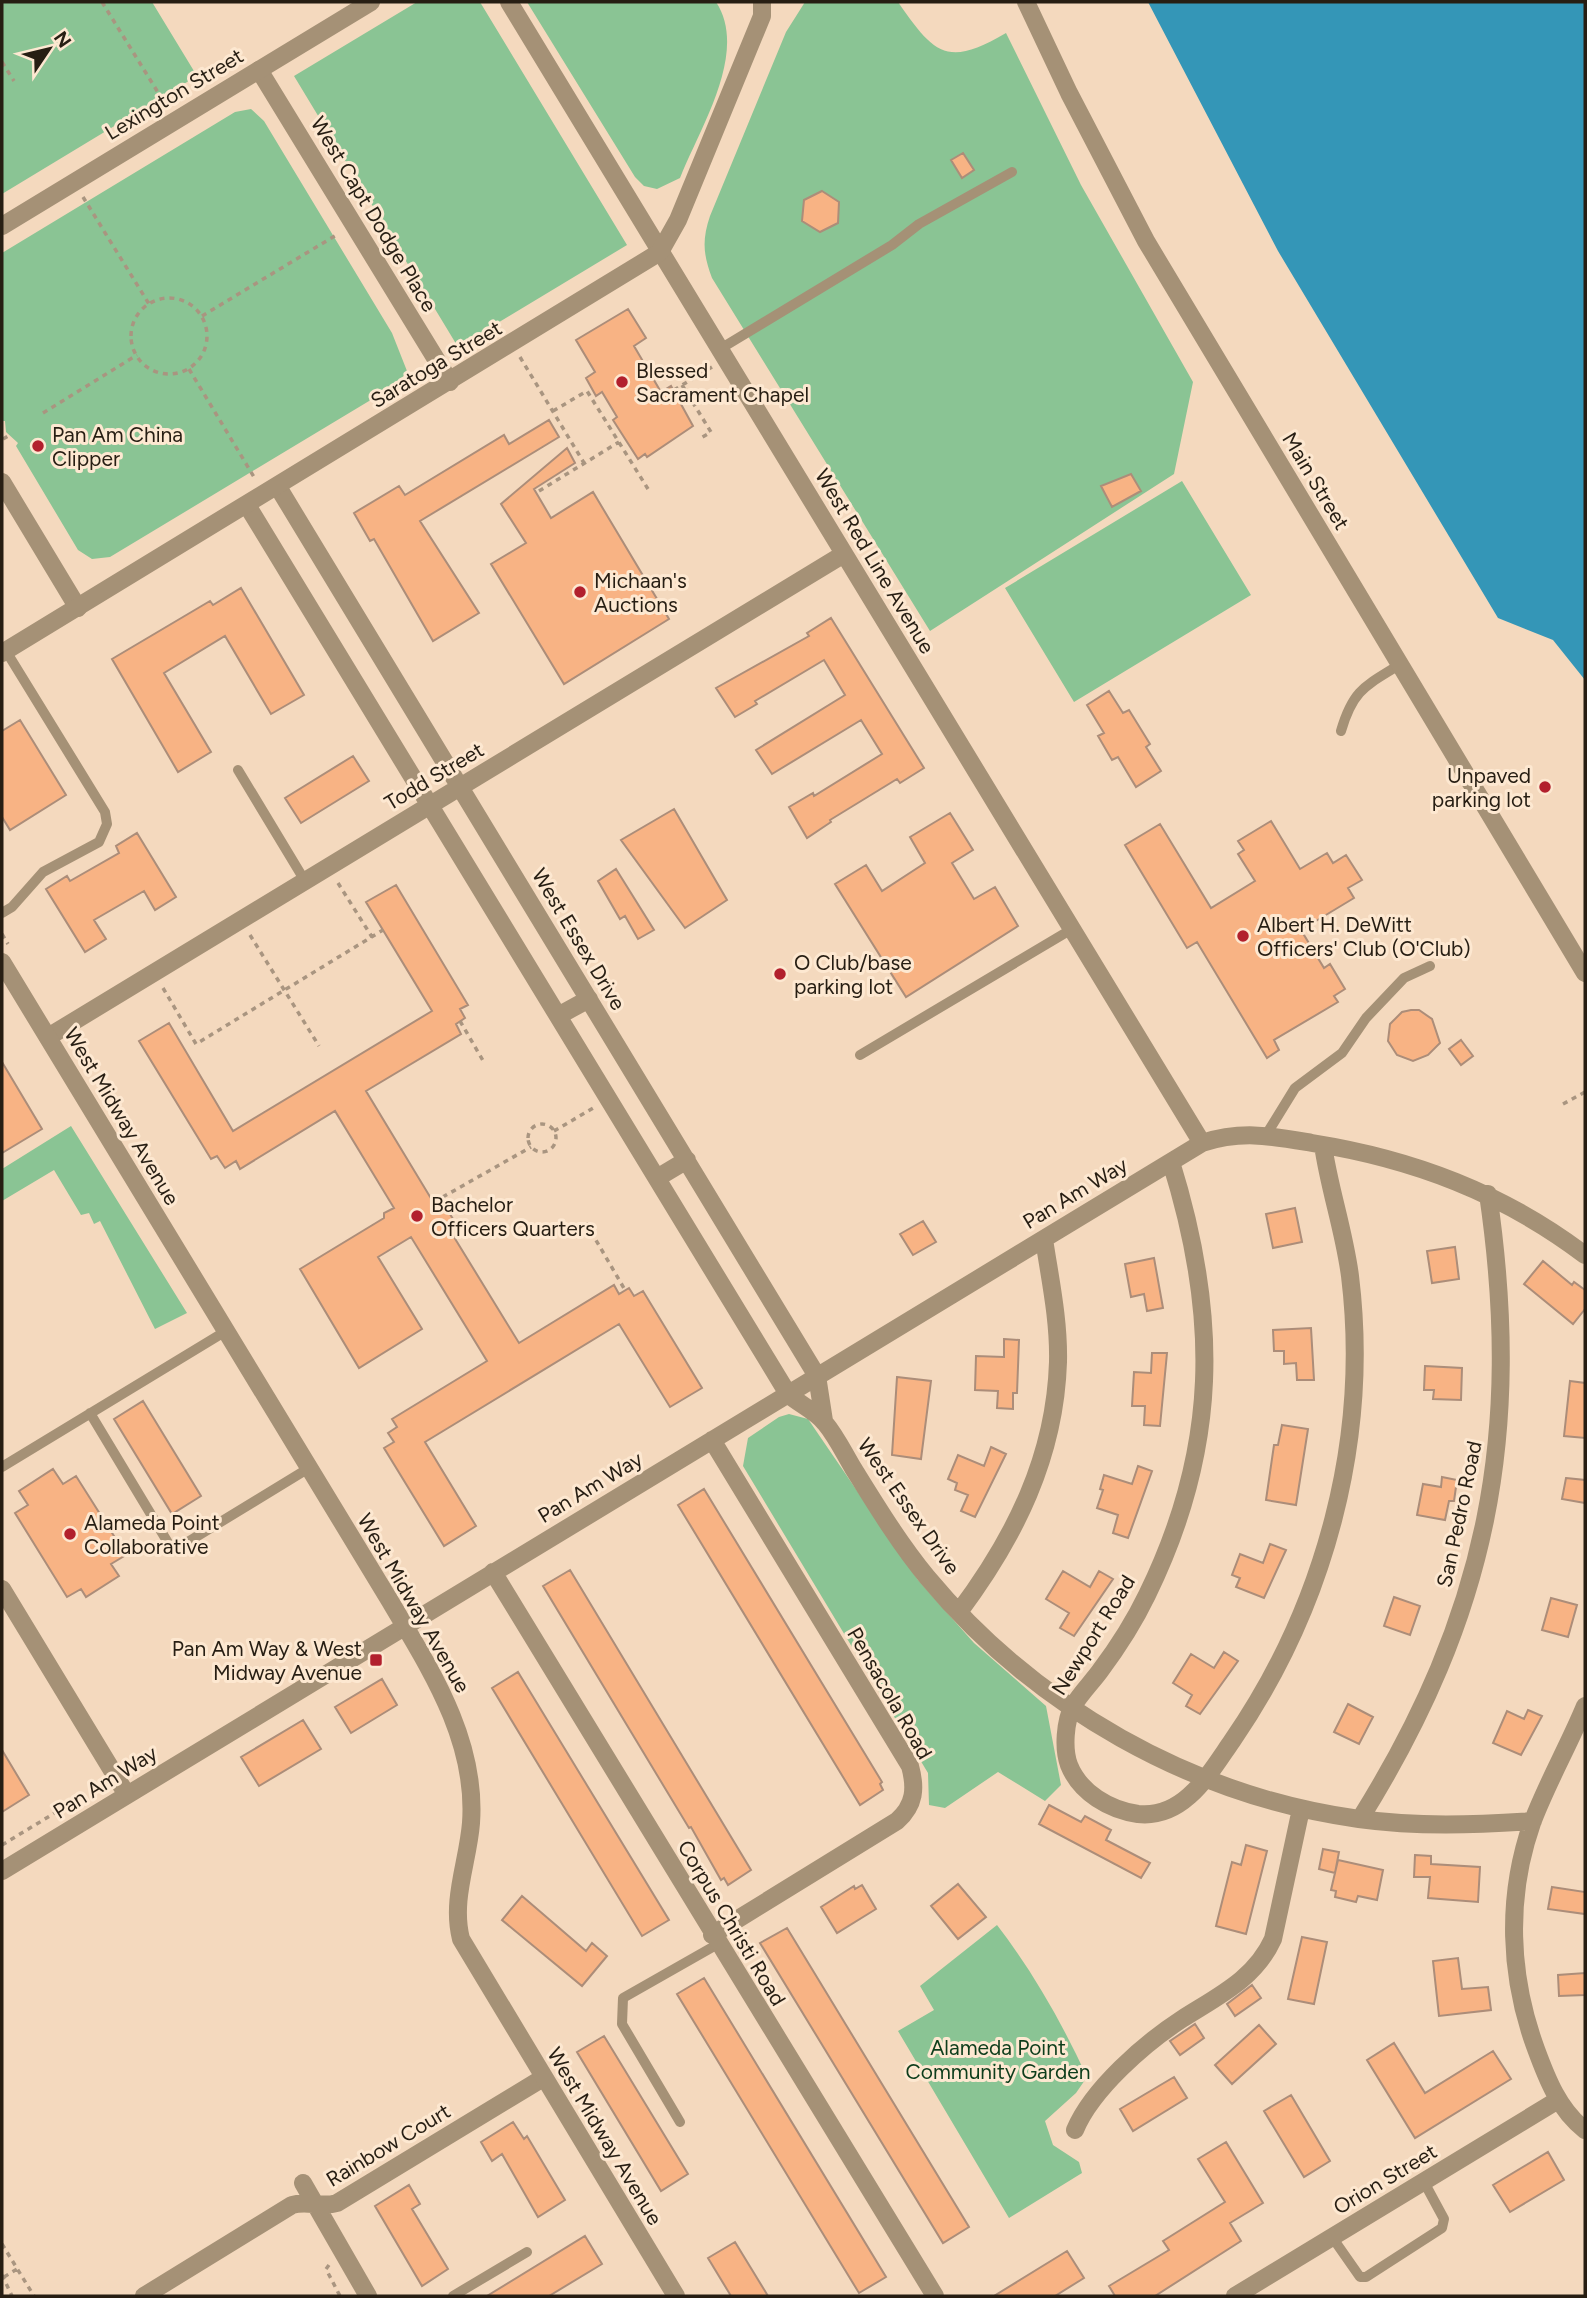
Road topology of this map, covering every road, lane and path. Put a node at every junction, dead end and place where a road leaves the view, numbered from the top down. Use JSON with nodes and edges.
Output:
{"nodes":[{"id":1,"x":102,"y":2,"type":"edge"},
{"id":2,"x":371,"y":2,"type":"edge"},
{"id":3,"x":509,"y":2,"type":"edge"},
{"id":4,"x":762,"y":2,"type":"edge"},
{"id":5,"x":1026,"y":2,"type":"edge"},
{"id":6,"x":2,"y":62,"type":"edge"},
{"id":7,"x":259,"y":70,"type":"junction"},
{"id":8,"x":14,"y":81,"type":"dead end"},
{"id":9,"x":176,"y":120,"type":"junction"},
{"id":10,"x":1012,"y":172,"type":"dead end"},
{"id":11,"x":83,"y":197,"type":"dead end"},
{"id":12,"x":2,"y":226,"type":"edge"},
{"id":13,"x":339,"y":233,"type":"dead end"},
{"id":14,"x":660,"y":251,"type":"junction"},
{"id":15,"x":149,"y":304,"type":"junction"},
{"id":16,"x":202,"y":316,"type":"junction"},
{"id":17,"x":512,"y":344,"type":"junction"},
{"id":18,"x":723,"y":354,"type":"junction"},
{"id":19,"x":136,"y":355,"type":"junction"},
{"id":20,"x":189,"y":369,"type":"junction"},
{"id":21,"x":450,"y":382,"type":"junction"},
{"id":22,"x":682,"y":385,"type":"junction"},
{"id":23,"x":674,"y":390,"type":"dead end"},
{"id":24,"x":553,"y":411,"type":"junction"},
{"id":25,"x":43,"y":413,"type":"dead end"},
{"id":26,"x":9,"y":436,"type":"dead end"},
{"id":27,"x":3,"y":439,"type":"edge"},
{"id":28,"x":699,"y":439,"type":"dead end"},
{"id":29,"x":619,"y":442,"type":"junction"},
{"id":30,"x":584,"y":463,"type":"junction"},
{"id":31,"x":254,"y":477,"type":"dead end"},
{"id":32,"x":2,"y":482,"type":"edge"},
{"id":33,"x":278,"y":486,"type":"junction"},
{"id":34,"x":648,"y":489,"type":"dead end"},
{"id":35,"x":539,"y":491,"type":"dead end"},
{"id":36,"x":247,"y":505,"type":"junction"},
{"id":37,"x":844,"y":554,"type":"junction"},
{"id":38,"x":78,"y":608,"type":"junction"},
{"id":39,"x":4,"y":652,"type":"edge"},
{"id":40,"x":1399,"y":664,"type":"junction"},
{"id":41,"x":1340,"y":731,"type":"dead end"},
{"id":42,"x":238,"y":770,"type":"dead end"},
{"id":43,"x":460,"y":787,"type":"junction"},
{"id":44,"x":430,"y":805,"type":"junction"},
{"id":45,"x":305,"y":881,"type":"junction"},
{"id":46,"x":336,"y":881,"type":"dead end"},
{"id":47,"x":2,"y":913,"type":"edge"},
{"id":48,"x":1072,"y":929,"type":"junction"},
{"id":49,"x":383,"y":930,"type":"dead end"},
{"id":50,"x":250,"y":934,"type":"dead end"},
{"id":51,"x":372,"y":937,"type":"junction"},
{"id":52,"x":2,"y":962,"type":"edge"},
{"id":53,"x":1430,"y":966,"type":"dead end"},
{"id":54,"x":1585,"y":973,"type":"edge"},
{"id":55,"x":163,"y":988,"type":"dead end"},
{"id":56,"x":285,"y":990,"type":"junction"},
{"id":57,"x":589,"y":999,"type":"junction"},
{"id":58,"x":558,"y":1016,"type":"junction"},
{"id":59,"x":460,"y":1021,"type":"dead end"},
{"id":60,"x":48,"y":1037,"type":"junction"},
{"id":61,"x":319,"y":1046,"type":"dead end"},
{"id":62,"x":860,"y":1055,"type":"dead end"},
{"id":63,"x":485,"y":1064,"type":"dead end"},
{"id":64,"x":1585,"y":1092,"type":"edge"},
{"id":65,"x":1563,"y":1104,"type":"dead end"},
{"id":66,"x":597,"y":1106,"type":"dead end"},
{"id":67,"x":554,"y":1131,"type":"junction"},
{"id":68,"x":1266,"y":1135,"type":"junction"},
{"id":69,"x":1202,"y":1143,"type":"junction"},
{"id":70,"x":1323,"y":1145,"type":"junction"},
{"id":71,"x":531,"y":1147,"type":"junction"},
{"id":72,"x":687,"y":1160,"type":"junction"},
{"id":73,"x":1171,"y":1162,"type":"junction"},
{"id":74,"x":657,"y":1178,"type":"junction"},
{"id":75,"x":1488,"y":1194,"type":"junction"},
{"id":76,"x":434,"y":1202,"type":"dead end"},
{"id":77,"x":586,"y":1223,"type":"dead end"},
{"id":78,"x":1044,"y":1239,"type":"junction"},
{"id":79,"x":1585,"y":1255,"type":"edge"},
{"id":80,"x":625,"y":1290,"type":"dead end"},
{"id":81,"x":226,"y":1331,"type":"junction"},
{"id":82,"x":817,"y":1376,"type":"junction"},
{"id":83,"x":788,"y":1394,"type":"junction"},
{"id":84,"x":90,"y":1413,"type":"junction"},
{"id":85,"x":824,"y":1421,"type":"junction"},
{"id":86,"x":712,"y":1440,"type":"junction"},
{"id":87,"x":2,"y":1467,"type":"edge"},
{"id":88,"x":309,"y":1468,"type":"junction"},
{"id":89,"x":493,"y":1572,"type":"junction"},
{"id":90,"x":2,"y":1589,"type":"edge"},
{"id":91,"x":959,"y":1612,"type":"junction"},
{"id":92,"x":404,"y":1625,"type":"junction"},
{"id":93,"x":1585,"y":1706,"type":"edge"},
{"id":94,"x":1072,"y":1708,"type":"junction"},
{"id":95,"x":1204,"y":1780,"type":"junction"},
{"id":96,"x":127,"y":1795,"type":"junction"},
{"id":97,"x":81,"y":1797,"type":"dead end"},
{"id":98,"x":1301,"y":1809,"type":"junction"},
{"id":99,"x":1360,"y":1819,"type":"junction"},
{"id":100,"x":1533,"y":1821,"type":"junction"},
{"id":101,"x":2,"y":1845,"type":"edge"},
{"id":102,"x":2,"y":1871,"type":"edge"},
{"id":103,"x":715,"y":1939,"type":"junction"},
{"id":104,"x":543,"y":2078,"type":"junction"},
{"id":105,"x":1558,"y":2100,"type":"junction"},
{"id":106,"x":680,"y":2122,"type":"dead end"},
{"id":107,"x":1075,"y":2130,"type":"dead end"},
{"id":108,"x":1585,"y":2130,"type":"edge"},
{"id":109,"x":1424,"y":2182,"type":"junction"},
{"id":110,"x":303,"y":2183,"type":"dead end"},
{"id":111,"x":315,"y":2204,"type":"junction"},
{"id":112,"x":1332,"y":2237,"type":"junction"},
{"id":113,"x":2,"y":2244,"type":"edge"},
{"id":114,"x":527,"y":2252,"type":"dead end"},
{"id":115,"x":331,"y":2262,"type":"dead end"},
{"id":116,"x":17,"y":2269,"type":"junction"},
{"id":117,"x":3,"y":2276,"type":"edge"},
{"id":118,"x":12,"y":2296,"type":"edge"},
{"id":119,"x":34,"y":2296,"type":"edge"},
{"id":120,"x":144,"y":2296,"type":"edge"},
{"id":121,"x":341,"y":2296,"type":"edge"},
{"id":122,"x":368,"y":2296,"type":"edge"},
{"id":123,"x":453,"y":2296,"type":"edge"},
{"id":124,"x":676,"y":2296,"type":"edge"},
{"id":125,"x":936,"y":2296,"type":"edge"},
{"id":126,"x":1235,"y":2296,"type":"edge"}],
"edges":[{"from":1,"to":9,"type":"path"},
{"from":2,"to":7,"type":"street","name":"Lexington Street"},
{"from":3,"to":14,"type":"street","name":"West Red Line Avenue"},
{"from":4,"to":14,"type":"street","name":"Saratoga Street"},
{"from":5,"to":40,"type":"street","name":"Main Street"},
{"from":6,"to":8,"type":"path"},
{"from":7,"to":9,"type":"street","name":"Lexington Street"},
{"from":7,"to":21,"type":"street","name":"West Capt Dodge Place"},
{"from":9,"to":12,"type":"street","name":"Lexington Street"},
{"from":10,"to":18,"type":"lane"},
{"from":11,"to":15,"type":"path"},
{"from":13,"to":16,"type":"path"},
{"from":14,"to":17,"type":"street","name":"Saratoga Street"},
{"from":14,"to":18,"type":"street","name":"West Red Line Avenue"},
{"from":15,"to":16,"type":"path"},
{"from":15,"to":19,"type":"path"},
{"from":16,"to":20,"type":"path"},
{"from":17,"to":21,"type":"street","name":"Saratoga Street"},
{"from":17,"to":24,"type":"path"},
{"from":18,"to":22,"type":"path"},
{"from":18,"to":37,"type":"street","name":"West Red Line Avenue"},
{"from":19,"to":20,"type":"path"},
{"from":19,"to":25,"type":"path"},
{"from":20,"to":31,"type":"path"},
{"from":21,"to":33,"type":"street","name":"Saratoga Street"},
{"from":22,"to":23,"type":"path"},
{"from":22,"to":28,"type":"path"},
{"from":24,"to":29,"type":"path"},
{"from":24,"to":30,"type":"path"},
{"from":26,"to":27,"type":"path"},
{"from":29,"to":30,"type":"path"},
{"from":29,"to":34,"type":"path"},
{"from":30,"to":35,"type":"path"},
{"from":32,"to":38,"type":"street"},
{"from":33,"to":36,"type":"street","name":"Saratoga Street"},
{"from":33,"to":43,"type":"street","name":"West Essex Drive"},
{"from":36,"to":38,"type":"street","name":"Saratoga Street"},
{"from":36,"to":44,"type":"street","name":"West Essex Drive"},
{"from":37,"to":43,"type":"street","name":"Todd Street"},
{"from":37,"to":48,"type":"street","name":"West Red Line Avenue"},
{"from":38,"to":39,"type":"street","name":"Saratoga Street"},
{"from":39,"to":47,"type":"lane"},
{"from":40,"to":41,"type":"lane"},
{"from":40,"to":54,"type":"street","name":"Main Street"},
{"from":42,"to":45,"type":"lane"},
{"from":43,"to":44,"type":"street","name":"Todd Street"},
{"from":43,"to":57,"type":"street","name":"West Essex Drive"},
{"from":44,"to":45,"type":"street","name":"Todd Street"},
{"from":44,"to":58,"type":"street","name":"West Essex Drive"},
{"from":45,"to":60,"type":"street","name":"Todd Street"},
{"from":46,"to":51,"type":"path"},
{"from":48,"to":62,"type":"lane"},
{"from":48,"to":69,"type":"street","name":"West Red Line Avenue"},
{"from":49,"to":51,"type":"path"},
{"from":50,"to":56,"type":"path"},
{"from":51,"to":56,"type":"path"},
{"from":52,"to":60,"type":"street","name":"West Midway Avenue"},
{"from":53,"to":68,"type":"lane"},
{"from":55,"to":56,"type":"path"},
{"from":56,"to":61,"type":"path"},
{"from":57,"to":58,"type":"street"},
{"from":57,"to":72,"type":"street","name":"West Essex Drive"},
{"from":58,"to":74,"type":"street","name":"West Essex Drive"},
{"from":59,"to":63,"type":"path"},
{"from":60,"to":81,"type":"street","name":"West Midway Avenue"},
{"from":64,"to":65,"type":"path"},
{"from":66,"to":67,"type":"path"},
{"from":67,"to":71,"type":"path"},
{"from":67,"to":71,"type":"path"},
{"from":68,"to":69,"type":"street","name":"Pan Am Way"},
{"from":68,"to":70,"type":"street","name":"Pan Am Way"},
{"from":69,"to":73,"type":"street","name":"Pan Am Way"},
{"from":70,"to":75,"type":"street","name":"Pan Am Way"},
{"from":70,"to":95,"type":"street","name":"Newport Road"},
{"from":71,"to":76,"type":"path"},
{"from":72,"to":74,"type":"street"},
{"from":72,"to":82,"type":"street","name":"West Essex Drive"},
{"from":73,"to":78,"type":"street","name":"Pan Am Way"},
{"from":73,"to":94,"type":"street","name":"Newport Road"},
{"from":74,"to":83,"type":"street","name":"West Essex Drive"},
{"from":75,"to":79,"type":"street","name":"Pan Am Way"},
{"from":75,"to":99,"type":"street","name":"San Pedro Road"},
{"from":77,"to":80,"type":"path"},
{"from":78,"to":82,"type":"street","name":"Pan Am Way"},
{"from":78,"to":91,"type":"street"},
{"from":81,"to":84,"type":"lane"},
{"from":81,"to":88,"type":"street","name":"West Midway Avenue"},
{"from":82,"to":83,"type":"street","name":"Pan Am Way"},
{"from":82,"to":85,"type":"street","name":"West Essex Drive"},
{"from":83,"to":85,"type":"street","name":"West Essex Drive"},
{"from":83,"to":86,"type":"street","name":"Pan Am Way"},
{"from":84,"to":87,"type":"lane"},
{"from":84,"to":88,"type":"lane"},
{"from":85,"to":91,"type":"street","name":"West Essex Drive"},
{"from":86,"to":89,"type":"street","name":"Pan Am Way"},
{"from":86,"to":103,"type":"street","name":"Pensacola Road"},
{"from":88,"to":92,"type":"street","name":"West Midway Avenue"},
{"from":89,"to":92,"type":"street","name":"Pan Am Way"},
{"from":89,"to":103,"type":"street","name":"Corpus Christi Road"},
{"from":90,"to":96,"type":"street"},
{"from":91,"to":94,"type":"street","name":"West Essex Drive"},
{"from":92,"to":96,"type":"street","name":"Pan Am Way"},
{"from":92,"to":104,"type":"street","name":"West Midway Avenue"},
{"from":93,"to":100,"type":"street"},
{"from":94,"to":95,"type":"street","name":"West Essex Drive"},
{"from":94,"to":95,"type":"street","name":"Newport Road"},
{"from":95,"to":98,"type":"street","name":"West Essex Drive"},
{"from":96,"to":102,"type":"street","name":"Pan Am Way"},
{"from":97,"to":101,"type":"path"},
{"from":98,"to":99,"type":"street","name":"West Essex Drive"},
{"from":98,"to":107,"type":"street"},
{"from":99,"to":100,"type":"street","name":"West Essex Drive"},
{"from":100,"to":105,"type":"street"},
{"from":103,"to":106,"type":"lane"},
{"from":103,"to":125,"type":"street","name":"Corpus Christi Road"},
{"from":104,"to":111,"type":"street","name":"Rainbow Court"},
{"from":104,"to":124,"type":"street","name":"West Midway Avenue"},
{"from":105,"to":108,"type":"street"},
{"from":105,"to":109,"type":"street","name":"Orion Street"},
{"from":109,"to":112,"type":"street","name":"Orion Street"},
{"from":109,"to":112,"type":"lane"},
{"from":110,"to":111,"type":"street"},
{"from":111,"to":120,"type":"street","name":"Rainbow Court"},
{"from":111,"to":122,"type":"street"},
{"from":112,"to":126,"type":"street","name":"Orion Street"},
{"from":113,"to":116,"type":"path"},
{"from":114,"to":123,"type":"lane"},
{"from":115,"to":121,"type":"path"},
{"from":116,"to":117,"type":"path"},
{"from":116,"to":119,"type":"path"},
{"from":117,"to":118,"type":"path"}]}
